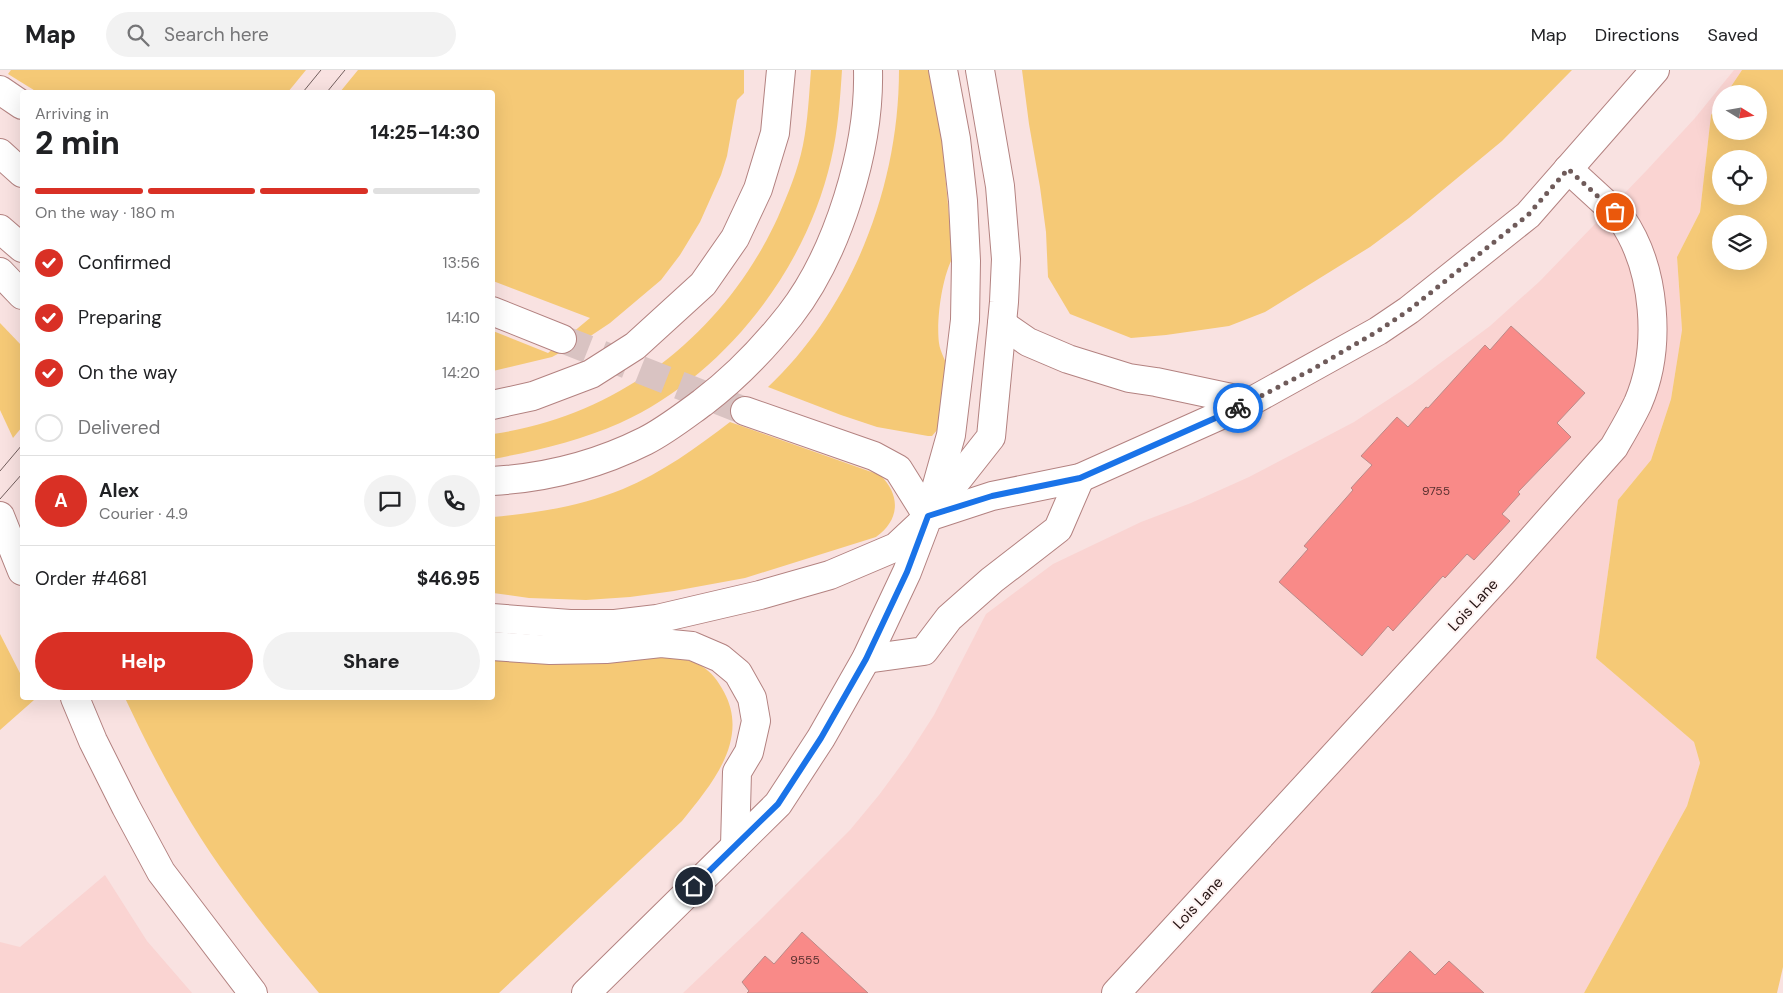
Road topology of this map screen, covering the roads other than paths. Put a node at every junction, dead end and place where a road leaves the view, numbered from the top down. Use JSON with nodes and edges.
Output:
{"nodes":[{"id":1,"x":780,"y":70,"type":"edge"},
{"id":2,"x":868,"y":70,"type":"edge"},
{"id":3,"x":944,"y":70,"type":"edge"},
{"id":4,"x":980,"y":70,"type":"edge"},
{"id":5,"x":1655,"y":70,"type":"edge"},
{"id":6,"x":0,"y":90,"type":"edge"},
{"id":7,"x":20,"y":104,"type":"edge"},
{"id":8,"x":0,"y":153,"type":"edge"},
{"id":9,"x":1568,"y":169,"type":"junction"},
{"id":10,"x":20,"y":171,"type":"edge"},
{"id":11,"x":0,"y":229,"type":"edge"},
{"id":12,"x":20,"y":246,"type":"edge"},
{"id":13,"x":0,"y":272,"type":"edge"},
{"id":14,"x":20,"y":294,"type":"edge"},
{"id":15,"x":495,"y":312,"type":"edge"},
{"id":16,"x":1002,"y":324,"type":"junction"},
{"id":17,"x":562,"y":339,"type":"tunnel mouth"},
{"id":18,"x":1250,"y":402,"type":"junction"},
{"id":19,"x":495,"y":404,"type":"edge"},
{"id":20,"x":745,"y":411,"type":"tunnel mouth"},
{"id":21,"x":1080,"y":478,"type":"junction"},
{"id":22,"x":495,"y":481,"type":"edge"},
{"id":23,"x":0,"y":516,"type":"edge"},
{"id":24,"x":928,"y":516,"type":"junction"},
{"id":25,"x":20,"y":566,"type":"edge"},
{"id":26,"x":495,"y":618,"type":"edge"},
{"id":27,"x":495,"y":646,"type":"edge"},
{"id":28,"x":866,"y":659,"type":"junction"},
{"id":29,"x":76,"y":700,"type":"edge"},
{"id":30,"x":735,"y":846,"type":"junction"},
{"id":31,"x":253,"y":993,"type":"edge"},
{"id":32,"x":586,"y":993,"type":"edge"},
{"id":33,"x":1116,"y":993,"type":"edge"}],
"edges":[{"from":1,"to":19,"type":"main road"},
{"from":2,"to":22,"type":"main road"},
{"from":3,"to":24,"type":"main road"},
{"from":4,"to":16,"type":"main road"},
{"from":5,"to":9,"type":"main road"},
{"from":6,"to":7,"type":"main road"},
{"from":8,"to":10,"type":"main road"},
{"from":9,"to":18,"type":"main road"},
{"from":9,"to":33,"type":"main road","name":"Lois Lane"},
{"from":11,"to":12,"type":"main road"},
{"from":13,"to":14,"type":"main road"},
{"from":15,"to":17,"type":"main road"},
{"from":16,"to":18,"type":"main road"},
{"from":16,"to":24,"type":"main road"},
{"from":18,"to":21,"type":"main road"},
{"from":20,"to":24,"type":"main road"},
{"from":21,"to":24,"type":"main road"},
{"from":21,"to":28,"type":"main road"},
{"from":23,"to":25,"type":"main road"},
{"from":24,"to":26,"type":"main road"},
{"from":24,"to":28,"type":"main road"},
{"from":27,"to":30,"type":"main road"},
{"from":28,"to":30,"type":"main road"},
{"from":29,"to":31,"type":"main road"},
{"from":30,"to":32,"type":"main road"}]}
